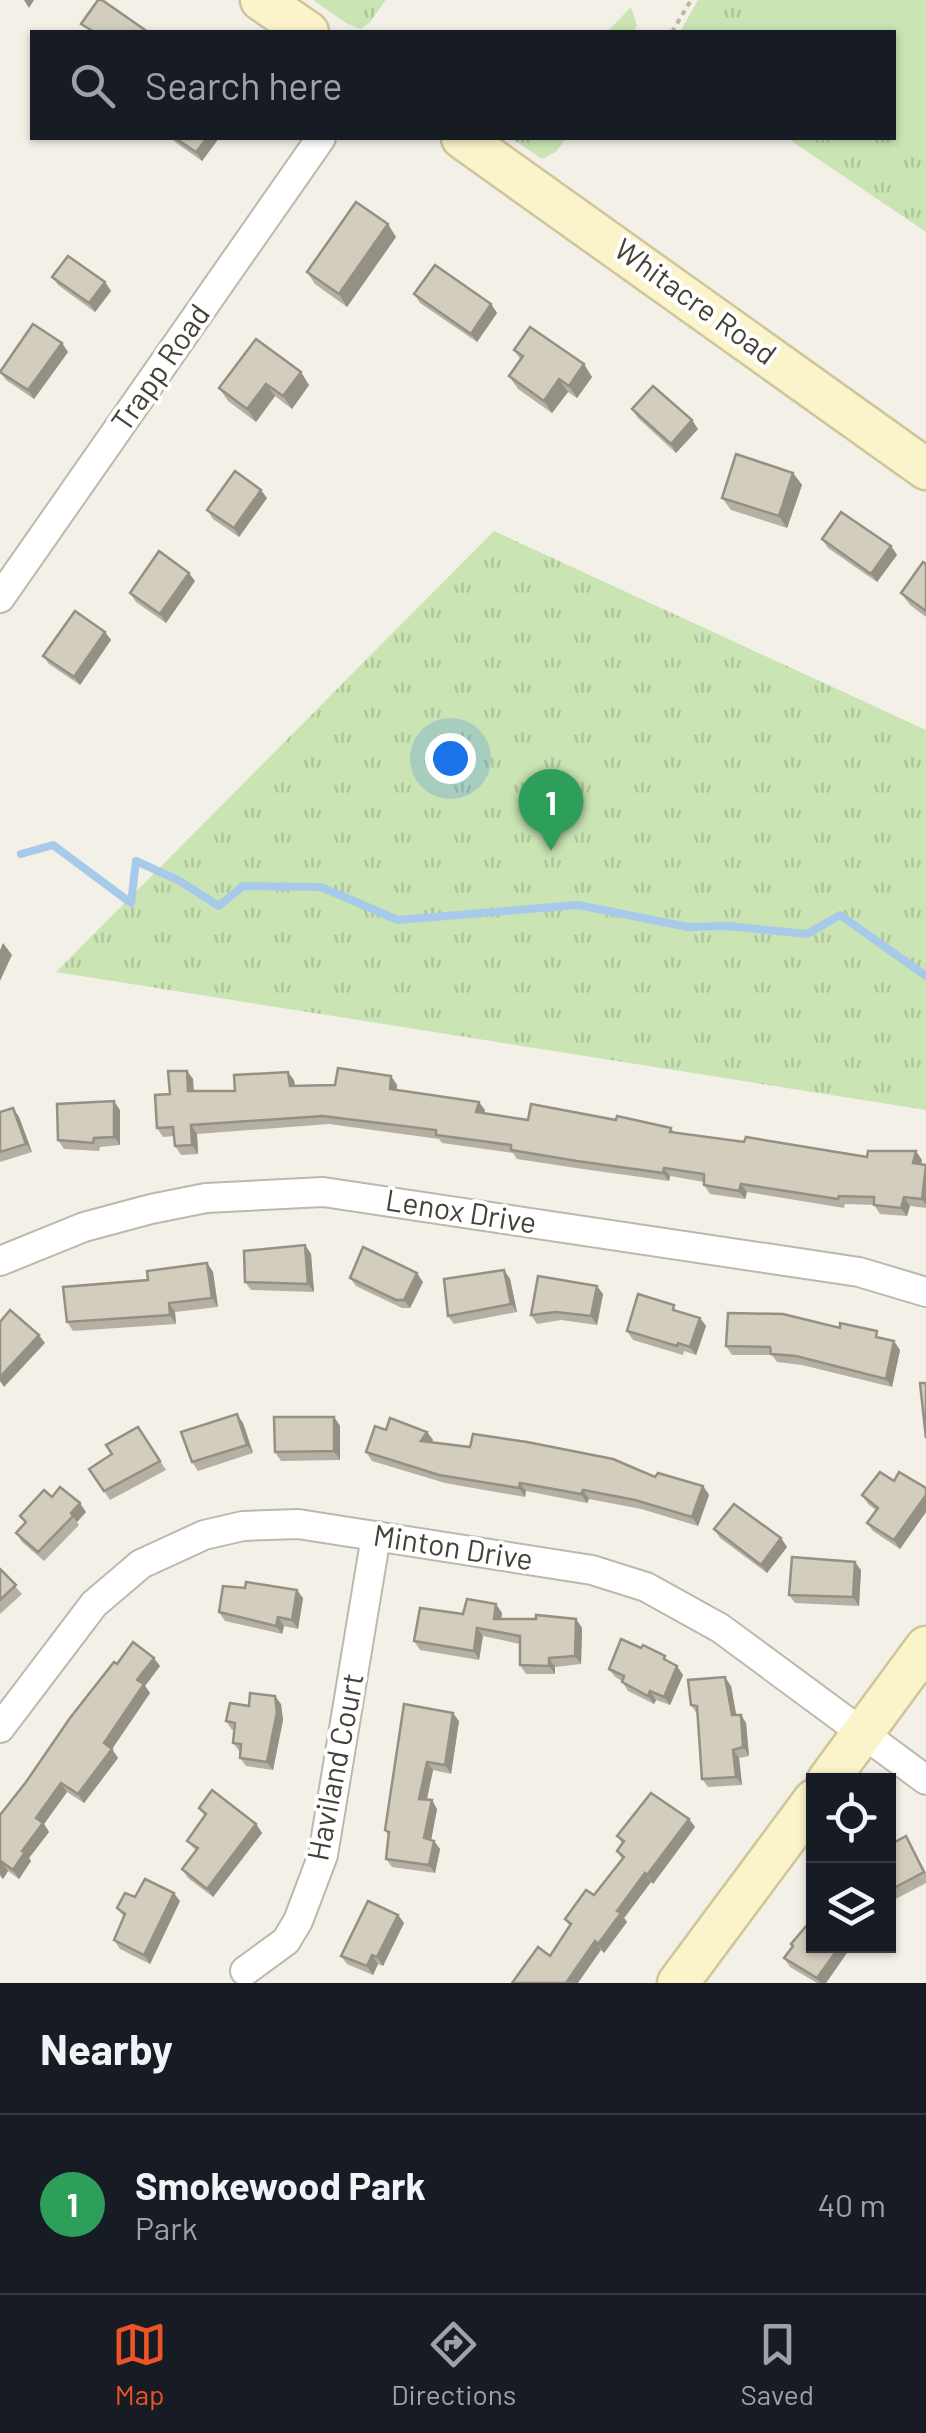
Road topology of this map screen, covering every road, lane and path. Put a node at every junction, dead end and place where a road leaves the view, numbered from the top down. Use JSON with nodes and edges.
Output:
{"nodes":[{"id":1,"x":261,"y":0,"type":"edge"},
{"id":2,"x":691,"y":0,"type":"edge"},
{"id":3,"x":305,"y":30,"type":"edge"},
{"id":4,"x":673,"y":30,"type":"edge"},
{"id":5,"x":320,"y":140,"type":"edge"},
{"id":6,"x":465,"y":140,"type":"edge"},
{"id":7,"x":926,"y":470,"type":"edge"},
{"id":8,"x":0,"y":598,"type":"edge"},
{"id":9,"x":0,"y":1260,"type":"edge"},
{"id":10,"x":926,"y":1292,"type":"edge"},
{"id":11,"x":376,"y":1536,"type":"junction"},
{"id":12,"x":926,"y":1647,"type":"edge"},
{"id":13,"x":0,"y":1728,"type":"edge"},
{"id":14,"x":863,"y":1733,"type":"junction"},
{"id":15,"x":833,"y":1773,"type":"edge"},
{"id":16,"x":926,"y":1780,"type":"edge"},
{"id":17,"x":806,"y":1811,"type":"edge"},
{"id":18,"x":246,"y":1971,"type":"dead end"},
{"id":19,"x":678,"y":1983,"type":"edge"}],
"edges":[{"from":1,"to":3,"type":"street"},
{"from":2,"to":4,"type":"path"},
{"from":5,"to":8,"type":"street","name":"Trapp Road"},
{"from":6,"to":7,"type":"street","name":"Whitacre Road"},
{"from":9,"to":10,"type":"street","name":"Lenox Drive"},
{"from":11,"to":13,"type":"street","name":"Minton Drive"},
{"from":11,"to":14,"type":"street","name":"Minton Drive"},
{"from":11,"to":18,"type":"street","name":"Haviland Court"},
{"from":12,"to":14,"type":"street"},
{"from":14,"to":15,"type":"street"},
{"from":14,"to":16,"type":"street","name":"Minton Drive"},
{"from":17,"to":19,"type":"street"}]}
